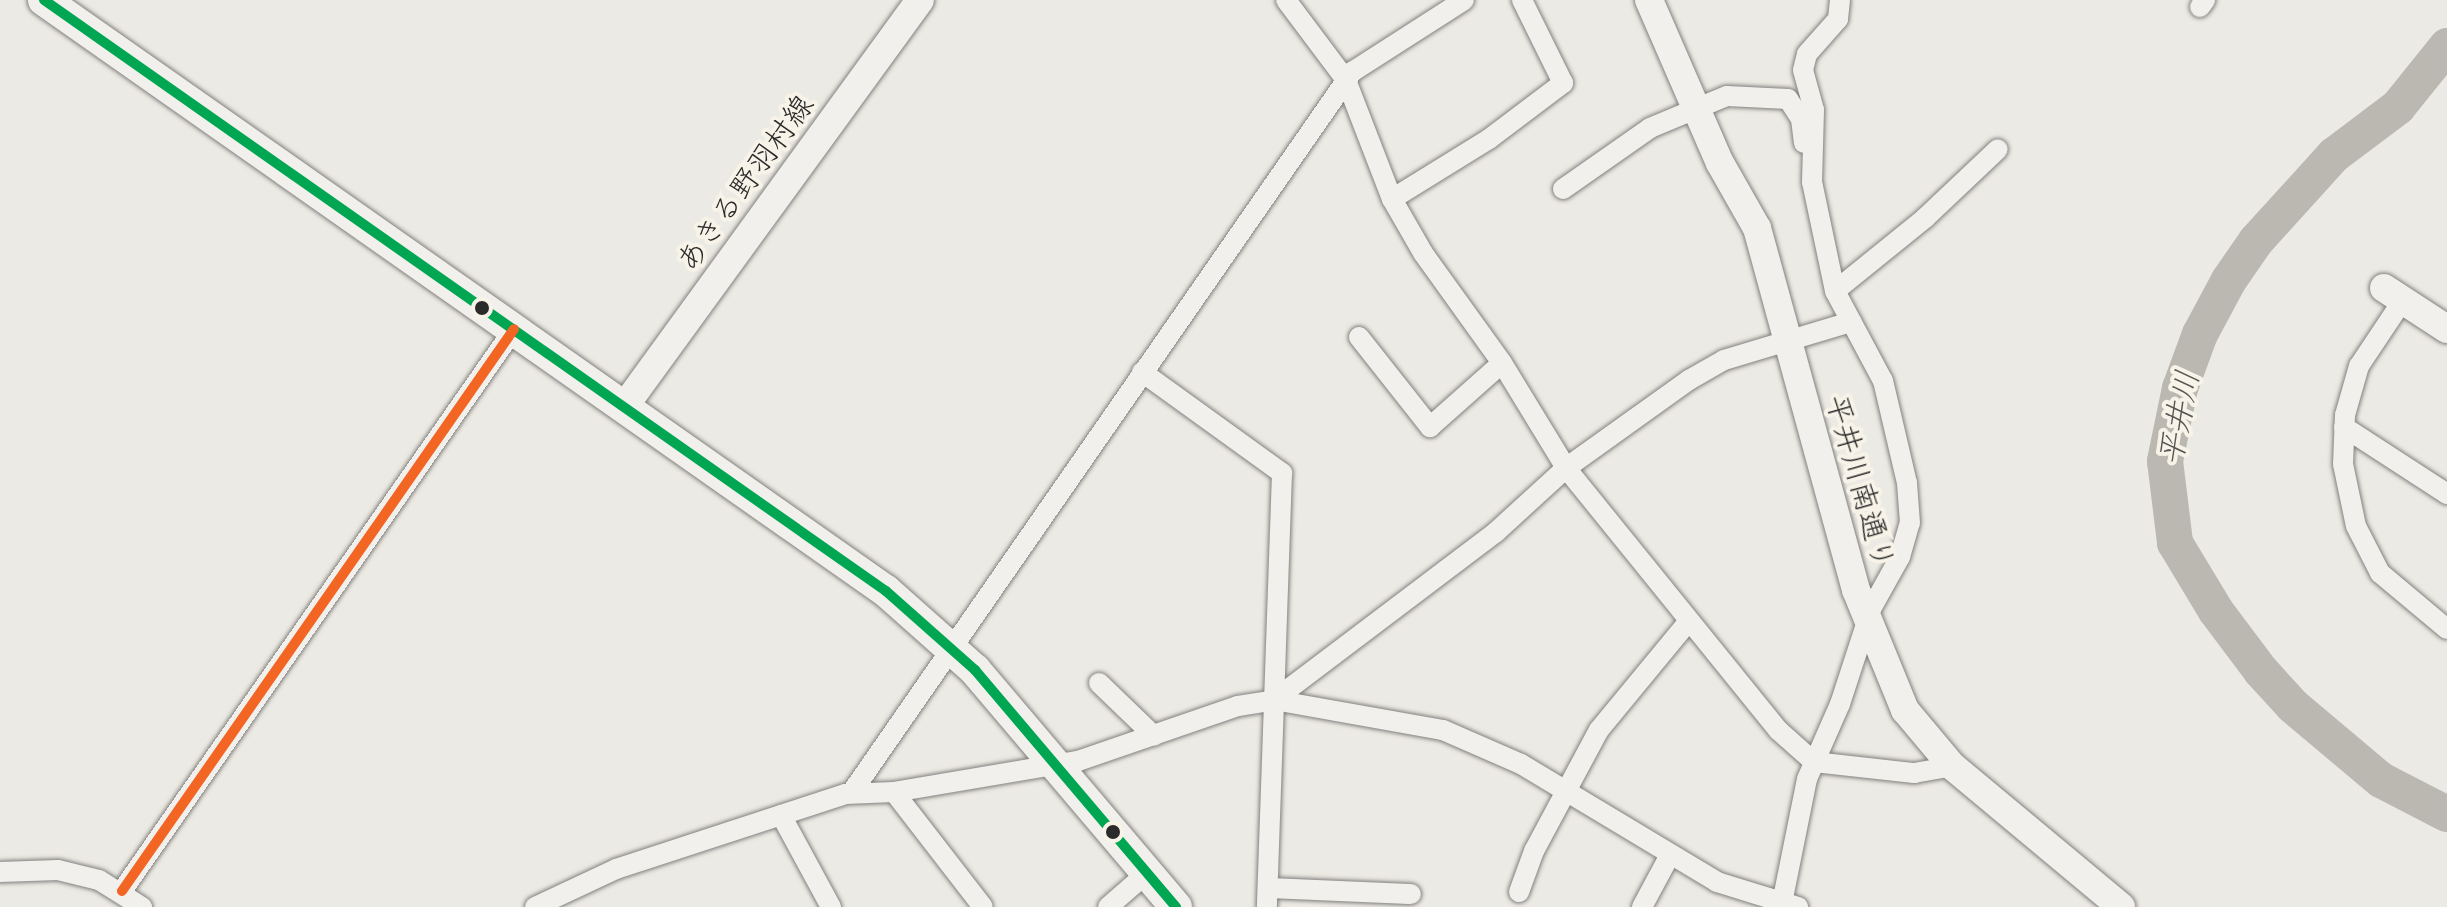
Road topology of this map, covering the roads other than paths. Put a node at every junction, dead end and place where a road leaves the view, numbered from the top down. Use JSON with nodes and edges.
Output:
{"nodes":[{"id":1,"x":44,"y":0,"type":"edge"},
{"id":2,"x":920,"y":0,"type":"edge"},
{"id":3,"x":1286,"y":0,"type":"edge"},
{"id":4,"x":1464,"y":0,"type":"edge"},
{"id":5,"x":1522,"y":0,"type":"edge"},
{"id":6,"x":1649,"y":0,"type":"edge"},
{"id":7,"x":1840,"y":0,"type":"edge"},
{"id":8,"x":1346,"y":80,"type":"junction"},
{"id":9,"x":1697,"y":109,"type":"junction"},
{"id":10,"x":1998,"y":149,"type":"dead end"},
{"id":11,"x":1812,"y":182,"type":"junction"},
{"id":12,"x":1563,"y":189,"type":"dead end"},
{"id":13,"x":1392,"y":199,"type":"junction"},
{"id":14,"x":1835,"y":291,"type":"junction"},
{"id":15,"x":2393,"y":294,"type":"joint"},
{"id":16,"x":1851,"y":322,"type":"junction"},
{"id":17,"x":514,"y":329,"type":"junction"},
{"id":18,"x":2447,"y":329,"type":"edge"},
{"id":19,"x":1359,"y":337,"type":"dead end"},
{"id":20,"x":1785,"y":343,"type":"junction"},
{"id":21,"x":1502,"y":363,"type":"junction"},
{"id":22,"x":1142,"y":372,"type":"junction"},
{"id":23,"x":624,"y":407,"type":"junction"},
{"id":24,"x":2344,"y":427,"type":"junction"},
{"id":25,"x":1566,"y":468,"type":"junction"},
{"id":26,"x":2447,"y":494,"type":"edge"},
{"id":27,"x":1688,"y":622,"type":"junction"},
{"id":28,"x":1868,"y":626,"type":"junction"},
{"id":29,"x":2447,"y":629,"type":"edge"},
{"id":30,"x":952,"y":645,"type":"junction"},
{"id":31,"x":1099,"y":683,"type":"dead end"},
{"id":32,"x":1274,"y":700,"type":"junction"},
{"id":33,"x":1154,"y":736,"type":"junction"},
{"id":34,"x":1814,"y":762,"type":"junction"},
{"id":35,"x":1057,"y":763,"type":"junction"},
{"id":36,"x":1952,"y":766,"type":"junction"},
{"id":37,"x":852,"y":792,"type":"junction"},
{"id":38,"x":894,"y":792,"type":"junction"},
{"id":39,"x":1566,"y":793,"type":"junction"},
{"id":40,"x":781,"y":815,"type":"junction"},
{"id":41,"x":1670,"y":855,"type":"junction"},
{"id":42,"x":0,"y":872,"type":"edge"},
{"id":43,"x":1147,"y":873,"type":"junction"},
{"id":44,"x":122,"y":891,"type":"junction"},
{"id":45,"x":1519,"y":892,"type":"dead end"},
{"id":46,"x":1268,"y":897,"type":"edge"},
{"id":47,"x":1397,"y":898,"type":"edge"},
{"id":48,"x":1779,"y":904,"type":"edge"},
{"id":49,"x":142,"y":907,"type":"edge"},
{"id":50,"x":535,"y":907,"type":"edge"},
{"id":51,"x":831,"y":907,"type":"edge"},
{"id":52,"x":983,"y":907,"type":"edge"},
{"id":53,"x":1108,"y":907,"type":"edge"},
{"id":54,"x":1176,"y":907,"type":"edge"},
{"id":55,"x":1642,"y":907,"type":"edge"},
{"id":56,"x":2121,"y":907,"type":"edge"}],
"edges":[{"from":1,"to":17,"type":"main road"},
{"from":2,"to":23,"type":"street","name":"あきる野羽村線"},
{"from":3,"to":8,"type":"street"},
{"from":4,"to":8,"type":"street"},
{"from":5,"to":13,"type":"street"},
{"from":6,"to":9,"type":"street","name":"平井川南通り"},
{"from":7,"to":11,"type":"street"},
{"from":8,"to":13,"type":"street"},
{"from":8,"to":22,"type":"street"},
{"from":9,"to":11,"type":"street"},
{"from":9,"to":12,"type":"street"},
{"from":9,"to":20,"type":"street","name":"平井川南通り"},
{"from":10,"to":14,"type":"street"},
{"from":11,"to":14,"type":"street"},
{"from":13,"to":21,"type":"street"},
{"from":14,"to":16,"type":"street"},
{"from":15,"to":18,"type":"street"},
{"from":15,"to":24,"type":"street"},
{"from":16,"to":20,"type":"street"},
{"from":16,"to":28,"type":"street"},
{"from":17,"to":23,"type":"main road"},
{"from":17,"to":44,"type":"street"},
{"from":19,"to":21,"type":"street"},
{"from":20,"to":25,"type":"street"},
{"from":20,"to":28,"type":"street","name":"平井川南通り"},
{"from":21,"to":25,"type":"street"},
{"from":22,"to":30,"type":"street"},
{"from":22,"to":32,"type":"street"},
{"from":23,"to":30,"type":"main road"},
{"from":24,"to":26,"type":"street"},
{"from":24,"to":29,"type":"street"},
{"from":25,"to":27,"type":"street"},
{"from":25,"to":32,"type":"street"},
{"from":27,"to":34,"type":"street"},
{"from":27,"to":39,"type":"street"},
{"from":28,"to":34,"type":"street"},
{"from":28,"to":36,"type":"street","name":"平井川南通り"},
{"from":30,"to":35,"type":"main road"},
{"from":30,"to":37,"type":"street"},
{"from":31,"to":33,"type":"street"},
{"from":32,"to":33,"type":"street"},
{"from":32,"to":39,"type":"street"},
{"from":32,"to":46,"type":"street"},
{"from":33,"to":35,"type":"street"},
{"from":34,"to":36,"type":"street"},
{"from":34,"to":48,"type":"street"},
{"from":35,"to":38,"type":"street"},
{"from":35,"to":43,"type":"main road"},
{"from":36,"to":56,"type":"street","name":"平井川南通り"},
{"from":37,"to":38,"type":"street"},
{"from":37,"to":40,"type":"street"},
{"from":38,"to":52,"type":"street"},
{"from":39,"to":41,"type":"street"},
{"from":39,"to":45,"type":"street"},
{"from":40,"to":50,"type":"street"},
{"from":40,"to":51,"type":"street"},
{"from":41,"to":48,"type":"street"},
{"from":41,"to":55,"type":"street"},
{"from":42,"to":44,"type":"street"},
{"from":43,"to":53,"type":"street"},
{"from":43,"to":54,"type":"main road"},
{"from":44,"to":49,"type":"street"},
{"from":46,"to":47,"type":"street"}]}
